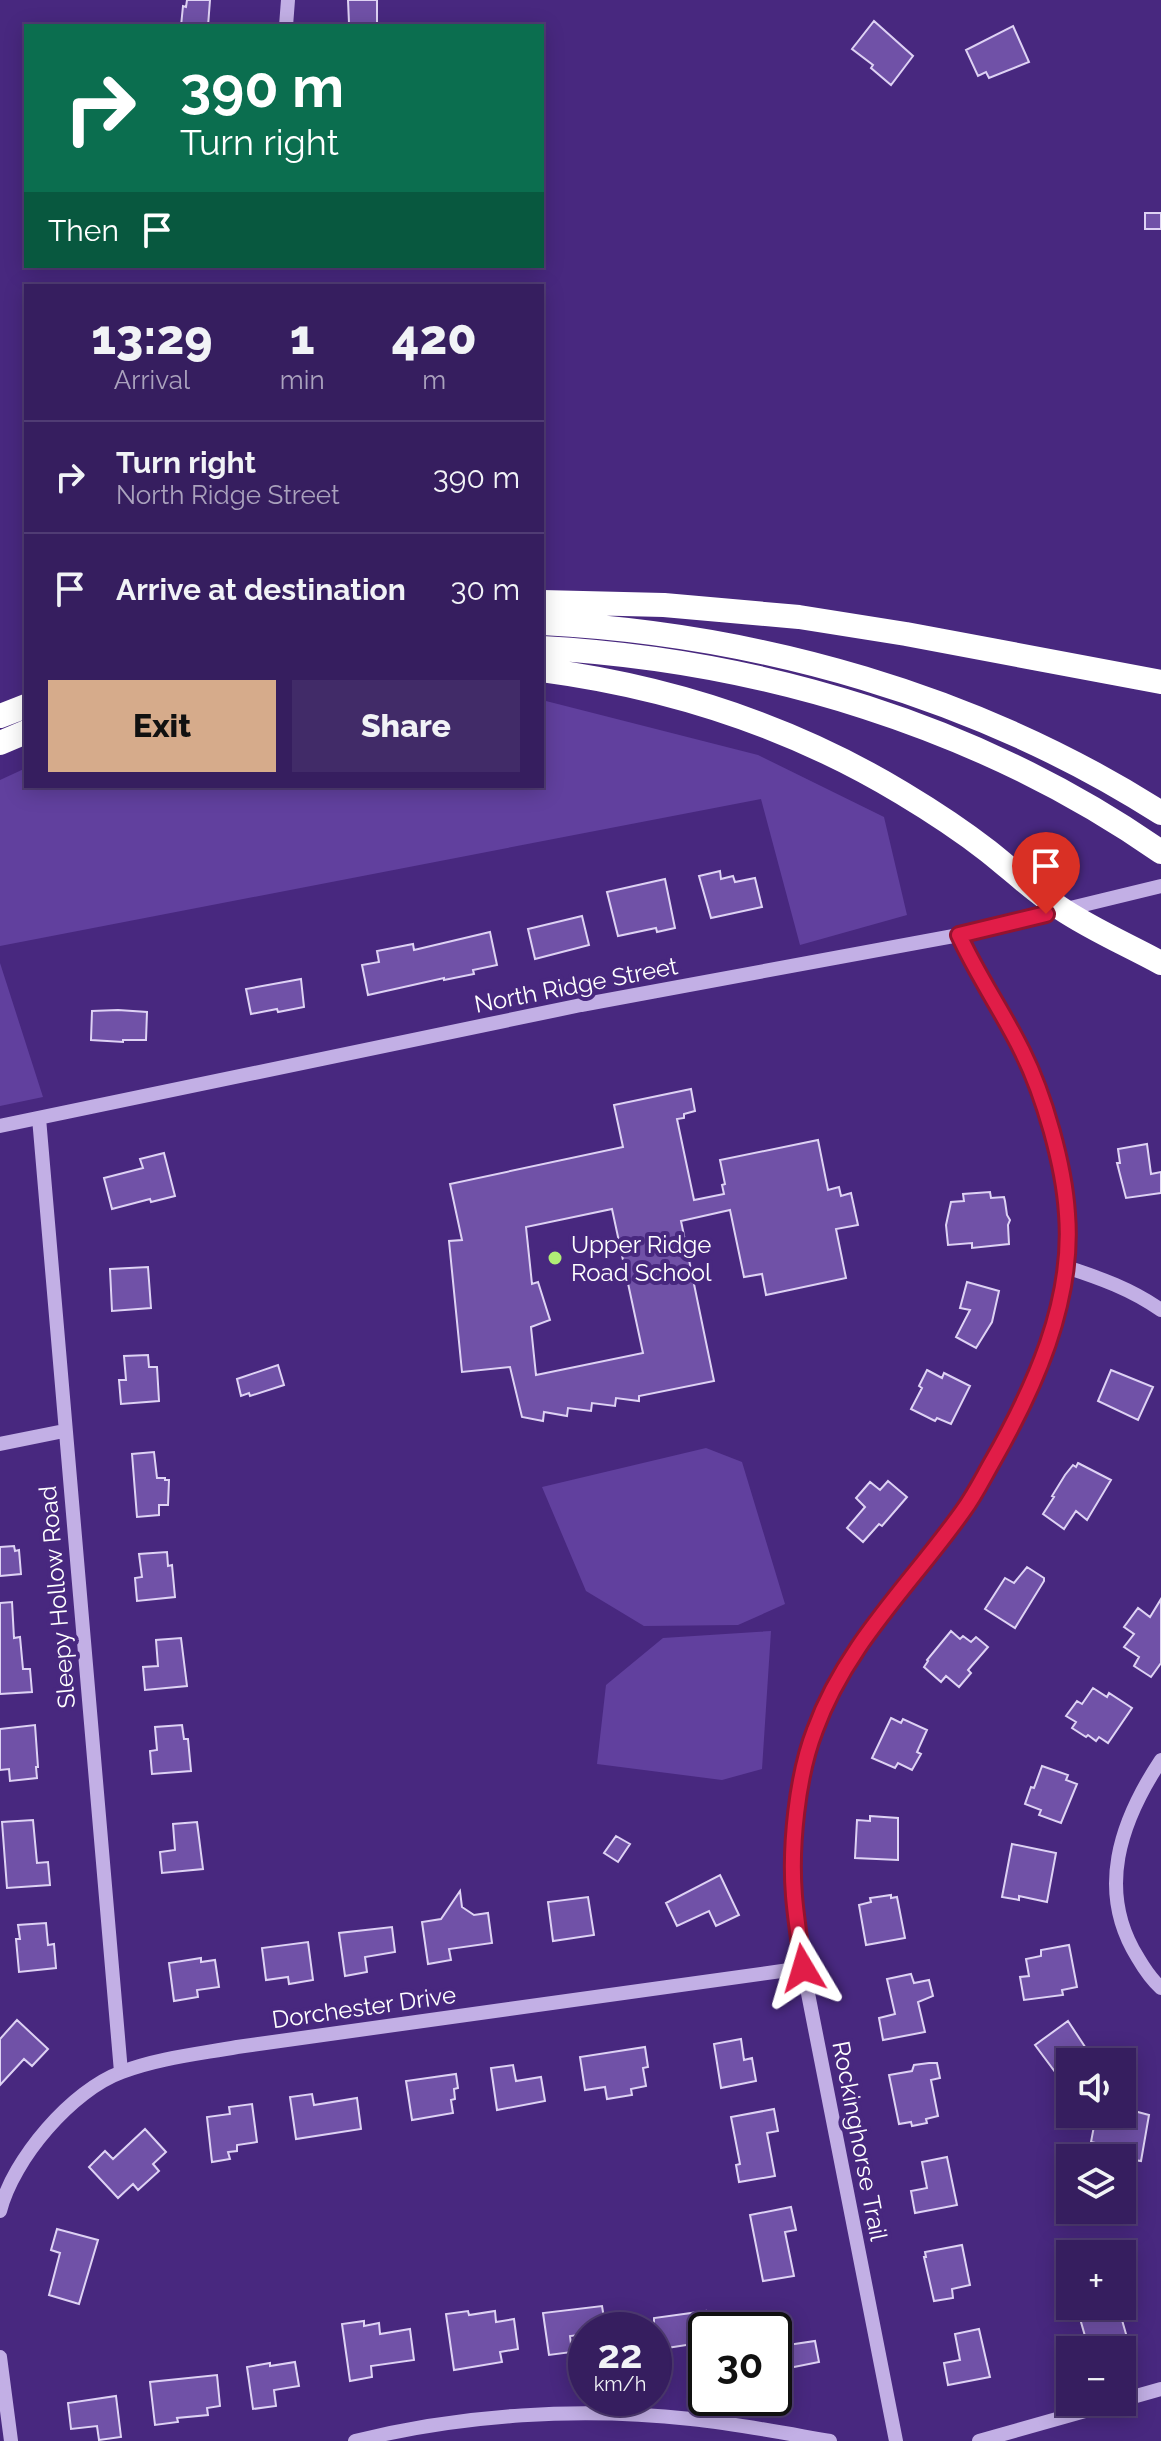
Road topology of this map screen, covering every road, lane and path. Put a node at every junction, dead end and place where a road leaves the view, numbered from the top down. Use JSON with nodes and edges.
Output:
{"nodes":[{"id":1,"x":288,"y":0,"type":"edge"},
{"id":2,"x":286,"y":24,"type":"edge"},
{"id":3,"x":544,"y":602,"type":"edge"},
{"id":4,"x":544,"y":623,"type":"edge"},
{"id":5,"x":544,"y":648,"type":"edge"},
{"id":6,"x":544,"y":670,"type":"edge"},
{"id":7,"x":1161,"y":682,"type":"edge"},
{"id":8,"x":24,"y":707,"type":"edge"},
{"id":9,"x":0,"y":716,"type":"edge"},
{"id":10,"x":24,"y":733,"type":"edge"},
{"id":11,"x":0,"y":743,"type":"edge"},
{"id":12,"x":1161,"y":813,"type":"edge"},
{"id":13,"x":1161,"y":852,"type":"edge"},
{"id":14,"x":1161,"y":886,"type":"edge"},
{"id":15,"x":1062,"y":910,"type":"junction"},
{"id":16,"x":959,"y":935,"type":"junction"},
{"id":17,"x":1161,"y":963,"type":"edge"},
{"id":18,"x":39,"y":1118,"type":"junction"},
{"id":19,"x":0,"y":1126,"type":"edge"},
{"id":20,"x":1066,"y":1267,"type":"junction"},
{"id":21,"x":1161,"y":1310,"type":"edge"},
{"id":22,"x":64,"y":1431,"type":"junction"},
{"id":23,"x":0,"y":1444,"type":"edge"},
{"id":24,"x":1161,"y":1760,"type":"edge"},
{"id":25,"x":803,"y":1968,"type":"junction"},
{"id":26,"x":1161,"y":1988,"type":"edge"},
{"id":27,"x":121,"y":2072,"type":"junction"},
{"id":28,"x":0,"y":2208,"type":"edge"},
{"id":29,"x":0,"y":2357,"type":"edge"},
{"id":30,"x":1161,"y":2389,"type":"edge"},
{"id":31,"x":1136,"y":2396,"type":"edge"},
{"id":32,"x":1066,"y":2416,"type":"edge"},
{"id":33,"x":11,"y":2441,"type":"edge"},
{"id":34,"x":355,"y":2441,"type":"edge"},
{"id":35,"x":830,"y":2441,"type":"edge"},
{"id":36,"x":896,"y":2441,"type":"edge"},
{"id":37,"x":979,"y":2441,"type":"edge"}],
"edges":[{"from":1,"to":2,"type":"street"},
{"from":3,"to":7,"type":"highway"},
{"from":4,"to":12,"type":"highway"},
{"from":5,"to":13,"type":"highway"},
{"from":6,"to":15,"type":"highway"},
{"from":8,"to":9,"type":"highway"},
{"from":10,"to":11,"type":"highway"},
{"from":14,"to":15,"type":"street","name":"North Ridge Street"},
{"from":15,"to":16,"type":"street","name":"North Ridge Street"},
{"from":15,"to":17,"type":"highway"},
{"from":16,"to":18,"type":"street","name":"North Ridge Street"},
{"from":16,"to":20,"type":"street","name":"Rockinghorse Trail"},
{"from":18,"to":19,"type":"street","name":"North Ridge Street"},
{"from":18,"to":22,"type":"street","name":"Sleepy Hollow Road"},
{"from":20,"to":21,"type":"street"},
{"from":20,"to":25,"type":"street","name":"Rockinghorse Trail"},
{"from":22,"to":23,"type":"street"},
{"from":22,"to":27,"type":"street","name":"Sleepy Hollow Road"},
{"from":24,"to":26,"type":"street"},
{"from":25,"to":27,"type":"street","name":"Dorchester Drive"},
{"from":25,"to":36,"type":"street","name":"Rockinghorse Trail"},
{"from":27,"to":28,"type":"street","name":"Dorchester Drive"},
{"from":29,"to":33,"type":"street"},
{"from":30,"to":31,"type":"street"},
{"from":32,"to":37,"type":"street"},
{"from":34,"to":35,"type":"street"}]}
